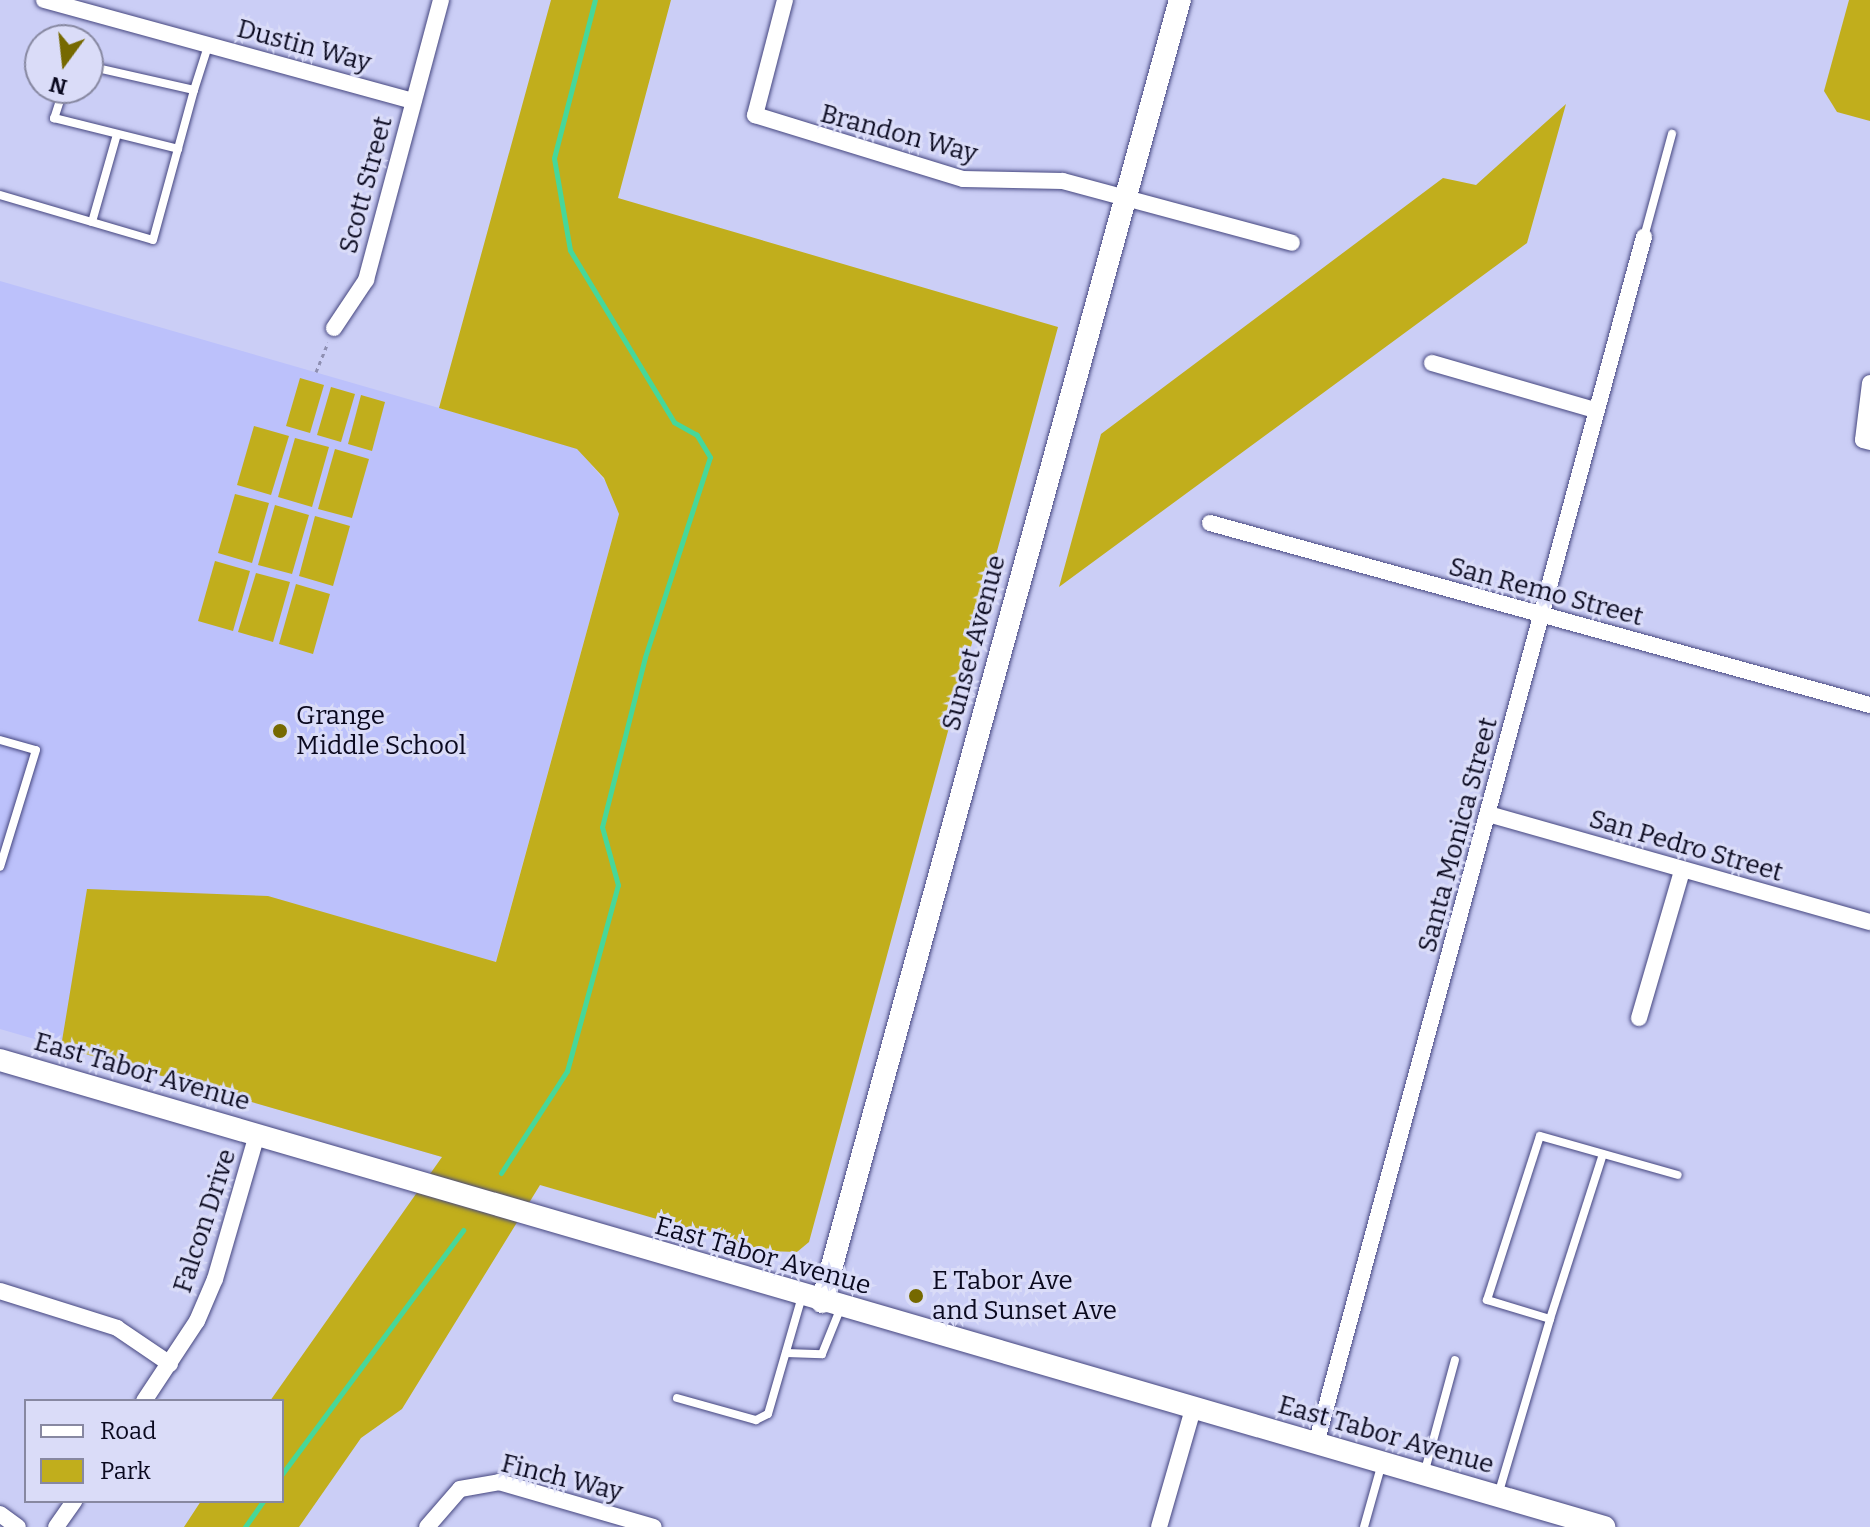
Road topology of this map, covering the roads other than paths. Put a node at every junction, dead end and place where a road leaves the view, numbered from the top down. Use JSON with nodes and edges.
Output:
{"nodes":[{"id":1,"x":44,"y":0,"type":"edge"},
{"id":2,"x":441,"y":0,"type":"edge"},
{"id":3,"x":785,"y":0,"type":"edge"},
{"id":4,"x":1180,"y":0,"type":"edge"},
{"id":5,"x":208,"y":46,"type":"junction"},
{"id":6,"x":104,"y":70,"type":"edge"},
{"id":7,"x":194,"y":90,"type":"junction"},
{"id":8,"x":413,"y":101,"type":"junction"},
{"id":9,"x":59,"y":104,"type":"edge"},
{"id":10,"x":117,"y":134,"type":"junction"},
{"id":11,"x":1672,"y":134,"type":"dead end"},
{"id":12,"x":178,"y":149,"type":"junction"},
{"id":13,"x":0,"y":195,"type":"edge"},
{"id":14,"x":1127,"y":199,"type":"junction"},
{"id":15,"x":92,"y":222,"type":"junction"},
{"id":16,"x":1644,"y":237,"type":"joint"},
{"id":17,"x":1292,"y":243,"type":"dead end"},
{"id":18,"x":334,"y":328,"type":"road end"},
{"id":19,"x":1432,"y":363,"type":"dead end"},
{"id":20,"x":1870,"y":383,"type":"edge"},
{"id":21,"x":1595,"y":410,"type":"junction"},
{"id":22,"x":1866,"y":441,"type":"edge"},
{"id":23,"x":1210,"y":523,"type":"dead end"},
{"id":24,"x":1544,"y":617,"type":"junction"},
{"id":25,"x":1870,"y":705,"type":"edge"},
{"id":26,"x":0,"y":740,"type":"edge"},
{"id":27,"x":1488,"y":814,"type":"junction"},
{"id":28,"x":0,"y":867,"type":"edge"},
{"id":29,"x":1682,"y":871,"type":"junction"},
{"id":30,"x":1870,"y":922,"type":"edge"},
{"id":31,"x":1639,"y":1018,"type":"dead end"},
{"id":32,"x":0,"y":1060,"type":"edge"},
{"id":33,"x":257,"y":1134,"type":"junction"},
{"id":34,"x":1603,"y":1154,"type":"junction"},
{"id":35,"x":1678,"y":1175,"type":"dead end"},
{"id":36,"x":0,"y":1291,"type":"edge"},
{"id":37,"x":822,"y":1301,"type":"junction"},
{"id":38,"x":1550,"y":1319,"type":"junction"},
{"id":39,"x":786,"y":1353,"type":"junction"},
{"id":40,"x":1455,"y":1360,"type":"dead end"},
{"id":41,"x":170,"y":1364,"type":"junction"},
{"id":42,"x":677,"y":1398,"type":"dead end"},
{"id":43,"x":145,"y":1399,"type":"edge"},
{"id":44,"x":1193,"y":1409,"type":"junction"},
{"id":45,"x":1316,"y":1444,"type":"junction"},
{"id":46,"x":1382,"y":1463,"type":"junction"},
{"id":47,"x":1423,"y":1475,"type":"junction"},
{"id":48,"x":1498,"y":1496,"type":"junction"},
{"id":49,"x":73,"y":1503,"type":"edge"},
{"id":50,"x":0,"y":1514,"type":"edge"},
{"id":51,"x":18,"y":1527,"type":"edge"},
{"id":52,"x":56,"y":1527,"type":"edge"},
{"id":53,"x":427,"y":1527,"type":"edge"},
{"id":54,"x":654,"y":1527,"type":"edge"},
{"id":55,"x":1159,"y":1527,"type":"edge"},
{"id":56,"x":1364,"y":1527,"type":"edge"},
{"id":57,"x":1604,"y":1527,"type":"edge"}],
"edges":[{"from":1,"to":5,"type":"street","name":"Dustin Way"},
{"from":2,"to":8,"type":"street","name":"Scott Street"},
{"from":3,"to":14,"type":"street","name":"Brandon Way"},
{"from":4,"to":14,"type":"main road","name":"Sunset Avenue"},
{"from":5,"to":7,"type":"lane"},
{"from":5,"to":8,"type":"street","name":"Dustin Way"},
{"from":6,"to":7,"type":"lane"},
{"from":7,"to":12,"type":"lane"},
{"from":8,"to":18,"type":"street","name":"Scott Street"},
{"from":9,"to":10,"type":"lane"},
{"from":10,"to":12,"type":"lane"},
{"from":10,"to":15,"type":"lane"},
{"from":11,"to":16,"type":"lane"},
{"from":12,"to":15,"type":"lane"},
{"from":13,"to":15,"type":"lane"},
{"from":14,"to":17,"type":"street","name":"Brandon Way"},
{"from":14,"to":37,"type":"main road","name":"Sunset Avenue"},
{"from":16,"to":21,"type":"street","name":"Santa Monica Street"},
{"from":19,"to":21,"type":"street"},
{"from":20,"to":22,"type":"street"},
{"from":21,"to":24,"type":"street","name":"Santa Monica Street"},
{"from":23,"to":24,"type":"street","name":"San Remo Street"},
{"from":24,"to":25,"type":"street","name":"San Remo Street"},
{"from":24,"to":27,"type":"street","name":"Santa Monica Street"},
{"from":26,"to":28,"type":"lane"},
{"from":27,"to":29,"type":"street","name":"San Pedro Street"},
{"from":27,"to":45,"type":"street","name":"Santa Monica Street"},
{"from":29,"to":30,"type":"street","name":"San Pedro Street"},
{"from":29,"to":31,"type":"street"},
{"from":32,"to":33,"type":"main road","name":"East Tabor Avenue"},
{"from":33,"to":37,"type":"main road","name":"East Tabor Avenue"},
{"from":33,"to":41,"type":"street","name":"Falcon Drive"},
{"from":34,"to":35,"type":"lane"},
{"from":34,"to":38,"type":"lane"},
{"from":34,"to":38,"type":"lane"},
{"from":36,"to":41,"type":"street"},
{"from":37,"to":39,"type":"lane"},
{"from":37,"to":39,"type":"lane"},
{"from":37,"to":44,"type":"main road","name":"East Tabor Avenue"},
{"from":38,"to":48,"type":"lane"},
{"from":39,"to":42,"type":"lane"},
{"from":40,"to":47,"type":"lane"},
{"from":41,"to":43,"type":"street","name":"Falcon Drive"},
{"from":44,"to":45,"type":"main road","name":"East Tabor Avenue"},
{"from":44,"to":55,"type":"street"},
{"from":45,"to":46,"type":"main road","name":"East Tabor Avenue"},
{"from":46,"to":47,"type":"main road","name":"East Tabor Avenue"},
{"from":46,"to":56,"type":"lane"},
{"from":47,"to":48,"type":"main road","name":"East Tabor Avenue"},
{"from":48,"to":57,"type":"main road","name":"East Tabor Avenue"},
{"from":49,"to":52,"type":"street"},
{"from":50,"to":51,"type":"street"},
{"from":53,"to":54,"type":"street","name":"Finch Way"}]}
